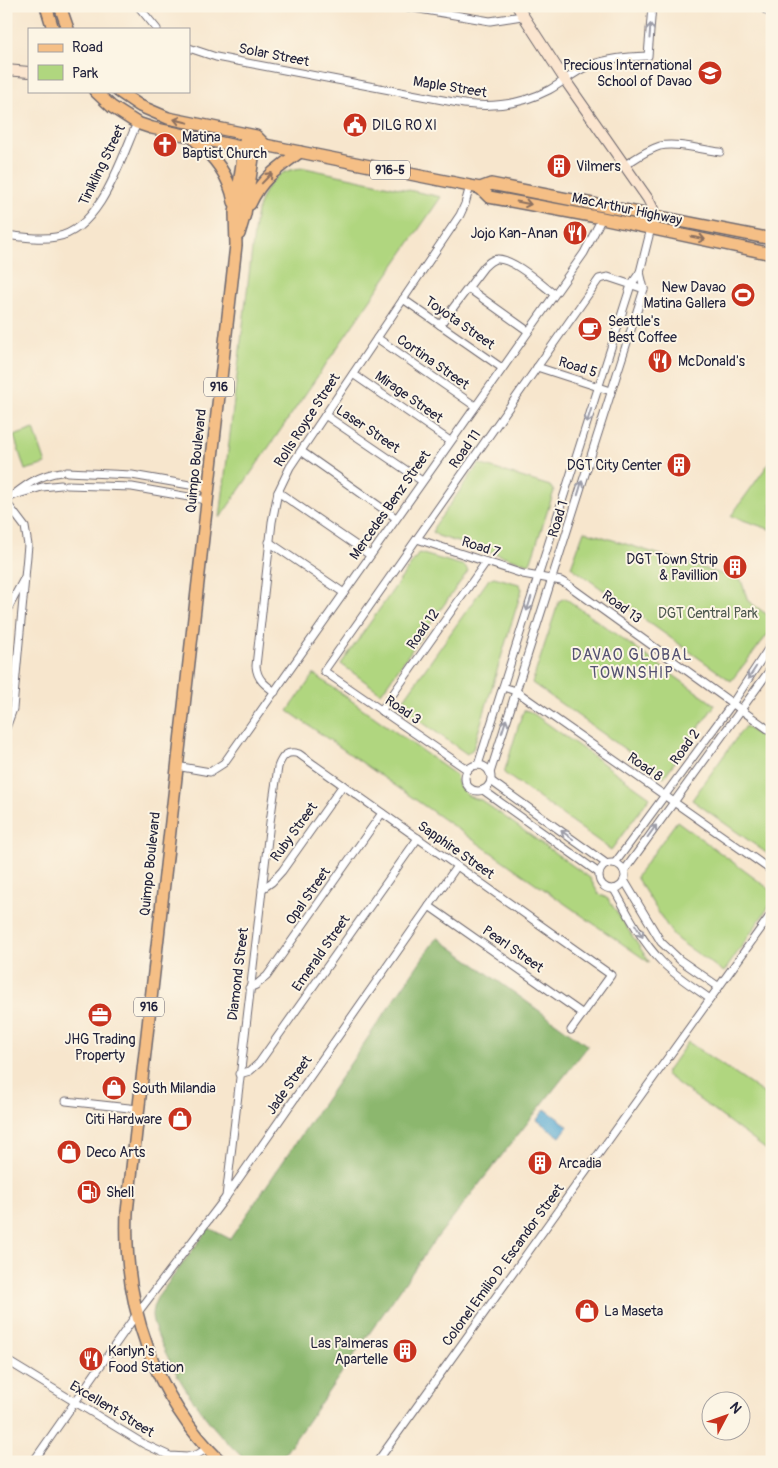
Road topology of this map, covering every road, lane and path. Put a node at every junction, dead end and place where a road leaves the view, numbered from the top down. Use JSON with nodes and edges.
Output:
{"nodes":[{"id":1,"x":46,"y":6,"type":"edge"},
{"id":2,"x":60,"y":6,"type":"edge"},
{"id":3,"x":138,"y":6,"type":"edge"},
{"id":4,"x":402,"y":6,"type":"edge"},
{"id":5,"x":517,"y":6,"type":"edge"},
{"id":6,"x":652,"y":6,"type":"edge"},
{"id":7,"x":761,"y":6,"type":"edge"},
{"id":8,"x":772,"y":15,"type":"edge"},
{"id":9,"x":522,"y":16,"type":"junction"},
{"id":10,"x":53,"y":28,"type":"edge"},
{"id":11,"x":68,"y":28,"type":"edge"},
{"id":12,"x":156,"y":28,"type":"edge"},
{"id":13,"x":190,"y":48,"type":"edge"},
{"id":14,"x":6,"y":70,"type":"edge"},
{"id":15,"x":28,"y":72,"type":"edge"},
{"id":16,"x":565,"y":80,"type":"junction"},
{"id":17,"x":356,"y":83,"type":"joint"},
{"id":18,"x":96,"y":92,"type":"edge"},
{"id":19,"x":119,"y":92,"type":"edge"},
{"id":20,"x":137,"y":123,"type":"junction"},
{"id":21,"x":251,"y":135,"type":"junction"},
{"id":22,"x":192,"y":138,"type":"junction"},
{"id":23,"x":255,"y":148,"type":"junction"},
{"id":24,"x":300,"y":152,"type":"junction"},
{"id":25,"x":720,"y":152,"type":"dead end"},
{"id":26,"x":625,"y":165,"type":"junction"},
{"id":27,"x":475,"y":187,"type":"junction"},
{"id":28,"x":240,"y":213,"type":"junction"},
{"id":29,"x":653,"y":216,"type":"junction"},
{"id":30,"x":602,"y":218,"type":"junction"},
{"id":31,"x":651,"y":228,"type":"junction"},
{"id":32,"x":6,"y":235,"type":"edge"},
{"id":33,"x":767,"y":238,"type":"edge"},
{"id":34,"x":759,"y":251,"type":"junction"},
{"id":35,"x":772,"y":254,"type":"edge"},
{"id":36,"x":640,"y":272,"type":"junction"},
{"id":37,"x":631,"y":285,"type":"junction"},
{"id":38,"x":468,"y":288,"type":"junction"},
{"id":39,"x":644,"y":289,"type":"junction"},
{"id":40,"x":554,"y":294,"type":"junction"},
{"id":41,"x":403,"y":299,"type":"junction"},
{"id":42,"x":440,"y":325,"type":"junction"},
{"id":43,"x":528,"y":332,"type":"junction"},
{"id":44,"x":377,"y":338,"type":"junction"},
{"id":45,"x":611,"y":346,"type":"junction"},
{"id":46,"x":624,"y":350,"type":"junction"},
{"id":47,"x":502,"y":368,"type":"junction"},
{"id":48,"x":537,"y":368,"type":"junction"},
{"id":49,"x":353,"y":374,"type":"junction"},
{"id":50,"x":598,"y":386,"type":"junction"},
{"id":51,"x":611,"y":390,"type":"junction"},
{"id":52,"x":475,"y":406,"type":"junction"},
{"id":53,"x":325,"y":415,"type":"junction"},
{"id":54,"x":450,"y":441,"type":"junction"},
{"id":55,"x":301,"y":451,"type":"junction"},
{"id":56,"x":80,"y":472,"type":"junction"},
{"id":57,"x":422,"y":481,"type":"junction"},
{"id":58,"x":80,"y":484,"type":"junction"},
{"id":59,"x":208,"y":488,"type":"junction"},
{"id":60,"x":278,"y":492,"type":"junction"},
{"id":61,"x":8,"y":500,"type":"edge"},
{"id":62,"x":206,"y":500,"type":"junction"},
{"id":63,"x":396,"y":518,"type":"junction"},
{"id":64,"x":554,"y":527,"type":"junction"},
{"id":65,"x":567,"y":531,"type":"junction"},
{"id":66,"x":417,"y":539,"type":"junction"},
{"id":67,"x":269,"y":542,"type":"junction"},
{"id":68,"x":370,"y":555,"type":"junction"},
{"id":69,"x":486,"y":562,"type":"junction"},
{"id":70,"x":27,"y":572,"type":"junction"},
{"id":71,"x":538,"y":577,"type":"junction"},
{"id":72,"x":552,"y":579,"type":"junction"},
{"id":73,"x":344,"y":592,"type":"junction"},
{"id":74,"x":6,"y":612,"type":"edge"},
{"id":75,"x":772,"y":643,"type":"edge"},
{"id":76,"x":772,"y":667,"type":"edge"},
{"id":77,"x":324,"y":671,"type":"joint"},
{"id":78,"x":503,"y":687,"type":"junction"},
{"id":79,"x":516,"y":691,"type":"junction"},
{"id":80,"x":275,"y":692,"type":"junction"},
{"id":81,"x":732,"y":704,"type":"junction"},
{"id":82,"x":381,"y":710,"type":"junction"},
{"id":83,"x":740,"y":710,"type":"junction"},
{"id":84,"x":6,"y":728,"type":"edge"},
{"id":85,"x":772,"y":732,"type":"edge"},
{"id":86,"x":284,"y":756,"type":"joint"},
{"id":87,"x":478,"y":765,"type":"junction"},
{"id":88,"x":176,"y":766,"type":"junction"},
{"id":89,"x":468,"y":770,"type":"junction"},
{"id":90,"x":490,"y":773,"type":"junction"},
{"id":91,"x":491,"y":781,"type":"junction"},
{"id":92,"x":343,"y":786,"type":"junction"},
{"id":93,"x":484,"y":790,"type":"junction"},
{"id":94,"x":664,"y":796,"type":"junction"},
{"id":95,"x":674,"y":802,"type":"junction"},
{"id":96,"x":382,"y":813,"type":"junction"},
{"id":97,"x":418,"y":838,"type":"junction"},
{"id":98,"x":611,"y":864,"type":"junction"},
{"id":99,"x":457,"y":866,"type":"junction"},
{"id":100,"x":624,"y":871,"type":"junction"},
{"id":101,"x":772,"y":871,"type":"edge"},
{"id":102,"x":599,"y":873,"type":"junction"},
{"id":103,"x":624,"y":880,"type":"junction"},
{"id":104,"x":262,"y":889,"type":"junction"},
{"id":105,"x":614,"y":889,"type":"junction"},
{"id":106,"x":429,"y":906,"type":"junction"},
{"id":107,"x":772,"y":913,"type":"edge"},
{"id":108,"x":718,"y":987,"type":"junction"},
{"id":109,"x":249,"y":988,"type":"junction"},
{"id":110,"x":710,"y":999,"type":"junction"},
{"id":111,"x":583,"y":1014,"type":"junction"},
{"id":112,"x":571,"y":1030,"type":"dead end"},
{"id":113,"x":239,"y":1074,"type":"junction"},
{"id":114,"x":66,"y":1101,"type":"dead end"},
{"id":115,"x":138,"y":1109,"type":"junction"},
{"id":116,"x":226,"y":1197,"type":"junction"},
{"id":117,"x":136,"y":1315,"type":"junction"},
{"id":118,"x":6,"y":1360,"type":"edge"},
{"id":119,"x":75,"y":1400,"type":"junction"},
{"id":120,"x":208,"y":1448,"type":"junction"},
{"id":121,"x":33,"y":1462,"type":"edge"},
{"id":122,"x":221,"y":1462,"type":"edge"},
{"id":123,"x":377,"y":1462,"type":"edge"}],
"edges":[{"from":1,"to":10,"type":"main road"},
{"from":2,"to":11,"type":"main road"},
{"from":3,"to":12,"type":"street"},
{"from":4,"to":9,"type":"street"},
{"from":5,"to":9,"type":"street"},
{"from":16,"to":6,"type":"street","name":"Maple Street","one_way":true},
{"from":7,"to":8,"type":"street"},
{"from":9,"to":16,"type":"street"},
{"from":13,"to":17,"type":"street","name":"Solar Street"},
{"from":14,"to":15,"type":"street"},
{"from":16,"to":17,"type":"street","name":"Maple Street"},
{"from":16,"to":26,"type":"street"},
{"from":18,"to":20,"type":"main road","name":"MacArthur Highway","number":"916-5"},
{"from":21,"to":19,"type":"main road","one_way":true},
{"from":20,"to":22,"type":"main road","name":"MacArthur Highway","number":"916-5"},
{"from":20,"to":32,"type":"street","name":"Tinikling Street"},
{"from":21,"to":23,"type":"main road","name":"Quimpo Boulevard","number":"916"},
{"from":21,"to":23,"type":"main road"},
{"from":22,"to":23,"type":"main road","name":"MacArthur Highway","number":"916-5"},
{"from":22,"to":28,"type":"main road"},
{"from":23,"to":24,"type":"main road","name":"MacArthur Highway","number":"916-5"},
{"from":23,"to":28,"type":"main road","name":"Quimpo Boulevard","number":"916"},
{"from":24,"to":27,"type":"main road","name":"MacArthur Highway","number":"916-5"},
{"from":28,"to":24,"type":"main road","one_way":true},
{"from":25,"to":26,"type":"street"},
{"from":26,"to":29,"type":"street"},
{"from":27,"to":29,"type":"main road","name":"MacArthur Highway","number":"916-5"},
{"from":27,"to":30,"type":"main road","name":"MacArthur Highway","number":"916-5","one_way":true},
{"from":27,"to":41,"type":"street","name":"Rolls Royce Street"},
{"from":28,"to":59,"type":"main road","name":"Quimpo Boulevard","number":"916"},
{"from":29,"to":31,"type":"street"},
{"from":29,"to":33,"type":"main road","name":"MacArthur Highway","number":"916-5"},
{"from":30,"to":31,"type":"main road","name":"MacArthur Highway","number":"916-5"},
{"from":30,"to":40,"type":"street","name":"Mercedes Benz Street"},
{"from":31,"to":34,"type":"main road","name":"MacArthur Highway","number":"916-5","one_way":true},
{"from":31,"to":36,"type":"street","name":"Road 1"},
{"from":33,"to":34,"type":"main road"},
{"from":34,"to":35,"type":"main road","name":"MacArthur Highway","number":"916-5"},
{"from":36,"to":37,"type":"street","name":"Road 1"},
{"from":36,"to":39,"type":"street","name":"Road 1"},
{"from":37,"to":39,"type":"street","name":"Road 11"},
{"from":37,"to":45,"type":"street","name":"Road 1"},
{"from":37,"to":48,"type":"street","name":"Road 11"},
{"from":38,"to":40,"type":"street"},
{"from":38,"to":42,"type":"street"},
{"from":38,"to":43,"type":"street"},
{"from":39,"to":46,"type":"street","name":"Road 1"},
{"from":40,"to":43,"type":"street","name":"Mercedes Benz Street"},
{"from":41,"to":42,"type":"street","name":"Toyota Street"},
{"from":41,"to":44,"type":"street","name":"Rolls Royce Street"},
{"from":42,"to":47,"type":"street","name":"Toyota Street"},
{"from":43,"to":47,"type":"street","name":"Mercedes Benz Street"},
{"from":44,"to":49,"type":"street","name":"Rolls Royce Street"},
{"from":44,"to":52,"type":"street","name":"Cortina Street"},
{"from":45,"to":46,"type":"street"},
{"from":45,"to":50,"type":"street","name":"Road 1"},
{"from":46,"to":51,"type":"street","name":"Road 1"},
{"from":47,"to":52,"type":"street","name":"Mercedes Benz Street"},
{"from":48,"to":50,"type":"street","name":"Road 5"},
{"from":48,"to":66,"type":"street","name":"Road 11"},
{"from":49,"to":53,"type":"street","name":"Rolls Royce Street"},
{"from":49,"to":54,"type":"street","name":"Mirage Street"},
{"from":50,"to":51,"type":"street","name":"Road 5"},
{"from":50,"to":64,"type":"street","name":"Road 1","one_way":true},
{"from":65,"to":51,"type":"street","name":"Road 1","one_way":true},
{"from":52,"to":54,"type":"street","name":"Mercedes Benz Street"},
{"from":53,"to":55,"type":"street","name":"Rolls Royce Street"},
{"from":53,"to":57,"type":"street","name":"Laser Street"},
{"from":54,"to":57,"type":"street","name":"Mercedes Benz Street"},
{"from":55,"to":60,"type":"street","name":"Rolls Royce Street"},
{"from":55,"to":63,"type":"street"},
{"from":56,"to":58,"type":"street"},
{"from":56,"to":59,"type":"street"},
{"from":56,"to":61,"type":"street"},
{"from":57,"to":63,"type":"street","name":"Mercedes Benz Street"},
{"from":58,"to":61,"type":"street"},
{"from":58,"to":62,"type":"street"},
{"from":59,"to":62,"type":"main road","name":"Quimpo Boulevard","number":"916"},
{"from":60,"to":67,"type":"street","name":"Rolls Royce Street"},
{"from":60,"to":68,"type":"street"},
{"from":61,"to":70,"type":"street"},
{"from":62,"to":88,"type":"main road","name":"Quimpo Boulevard","number":"916"},
{"from":63,"to":68,"type":"street","name":"Mercedes Benz Street"},
{"from":64,"to":65,"type":"street"},
{"from":64,"to":71,"type":"street","name":"Road 1"},
{"from":65,"to":72,"type":"street","name":"Road 1"},
{"from":66,"to":69,"type":"street","name":"Road 7"},
{"from":66,"to":77,"type":"street","name":"Road 11"},
{"from":67,"to":73,"type":"street"},
{"from":67,"to":80,"type":"street","name":"Rolls Royce Street"},
{"from":68,"to":73,"type":"street","name":"Mercedes Benz Street"},
{"from":69,"to":71,"type":"street","name":"Road 7"},
{"from":69,"to":82,"type":"street","name":"Road 12"},
{"from":70,"to":74,"type":"street"},
{"from":70,"to":84,"type":"street"},
{"from":71,"to":72,"type":"street","name":"Road 7"},
{"from":71,"to":78,"type":"street","name":"Road 1","one_way":true},
{"from":72,"to":79,"type":"street","name":"Road 1"},
{"from":72,"to":81,"type":"street","name":"Road 13"},
{"from":73,"to":80,"type":"street","name":"Mercedes Benz Street"},
{"from":75,"to":81,"type":"street","name":"Road 2","one_way":true},
{"from":76,"to":83,"type":"street","name":"Road 2"},
{"from":77,"to":82,"type":"street","name":"Road 3"},
{"from":78,"to":79,"type":"street","name":"Road 8"},
{"from":78,"to":87,"type":"street","name":"Road 1"},
{"from":90,"to":79,"type":"street","name":"Road 1","one_way":true},
{"from":79,"to":94,"type":"street","name":"Road 8"},
{"from":80,"to":88,"type":"street","name":"Mercedes Benz Street"},
{"from":81,"to":83,"type":"street","name":"Road 13"},
{"from":81,"to":94,"type":"street","name":"Road 2"},
{"from":82,"to":89,"type":"street","name":"Road 3"},
{"from":83,"to":85,"type":"street","name":"Road 13"},
{"from":83,"to":95,"type":"street","name":"Road 2"},
{"from":86,"to":92,"type":"street","name":"Sapphire Street"},
{"from":86,"to":104,"type":"street","name":"Diamond Street"},
{"from":87,"to":89,"type":"street"},
{"from":87,"to":90,"type":"street"},
{"from":88,"to":115,"type":"main road","name":"Quimpo Boulevard","number":"916"},
{"from":89,"to":93,"type":"street"},
{"from":90,"to":91,"type":"street"},
{"from":91,"to":93,"type":"street"},
{"from":98,"to":91,"type":"street","one_way":true},
{"from":92,"to":96,"type":"street","name":"Sapphire Street"},
{"from":92,"to":104,"type":"street","name":"Ruby Street"},
{"from":93,"to":102,"type":"street"},
{"from":94,"to":95,"type":"street","name":"Road 8"},
{"from":94,"to":98,"type":"street","name":"Road 2"},
{"from":100,"to":95,"type":"street","name":"Road 2","one_way":true},
{"from":95,"to":101,"type":"street","name":"Road 8"},
{"from":96,"to":97,"type":"street","name":"Sapphire Street"},
{"from":96,"to":109,"type":"street","name":"Opal Street"},
{"from":97,"to":99,"type":"street","name":"Sapphire Street"},
{"from":97,"to":113,"type":"street","name":"Emerald Street"},
{"from":98,"to":100,"type":"street"},
{"from":98,"to":102,"type":"street"},
{"from":99,"to":106,"type":"street","name":"Jade Street"},
{"from":99,"to":111,"type":"street","name":"Sapphire Street"},
{"from":100,"to":103,"type":"street"},
{"from":102,"to":105,"type":"street"},
{"from":103,"to":105,"type":"street"},
{"from":103,"to":108,"type":"street"},
{"from":104,"to":109,"type":"street","name":"Diamond Street"},
{"from":105,"to":110,"type":"street","one_way":true},
{"from":106,"to":111,"type":"street","name":"Pearl Street"},
{"from":106,"to":116,"type":"street","name":"Jade Street"},
{"from":107,"to":108,"type":"street","name":"Colonel Emilio D. Escandor Street"},
{"from":108,"to":110,"type":"street","name":"Colonel Emilio D. Escandor Street"},
{"from":109,"to":113,"type":"street","name":"Diamond Street"},
{"from":110,"to":123,"type":"street","name":"Colonel Emilio D. Escandor Street"},
{"from":111,"to":112,"type":"street"},
{"from":113,"to":116,"type":"street","name":"Diamond Street"},
{"from":114,"to":115,"type":"street"},
{"from":115,"to":117,"type":"main road","name":"Quimpo Boulevard","number":"916"},
{"from":116,"to":117,"type":"street","name":"Jade Street"},
{"from":117,"to":119,"type":"street","name":"Jade Street"},
{"from":117,"to":120,"type":"main road","name":"Quimpo Boulevard","number":"916"},
{"from":118,"to":119,"type":"street","name":"Excellent Street"},
{"from":119,"to":120,"type":"street","name":"Excellent Street"},
{"from":119,"to":121,"type":"street","name":"Jade Street"},
{"from":120,"to":122,"type":"main road","name":"Quimpo Boulevard","number":"916"}]}
